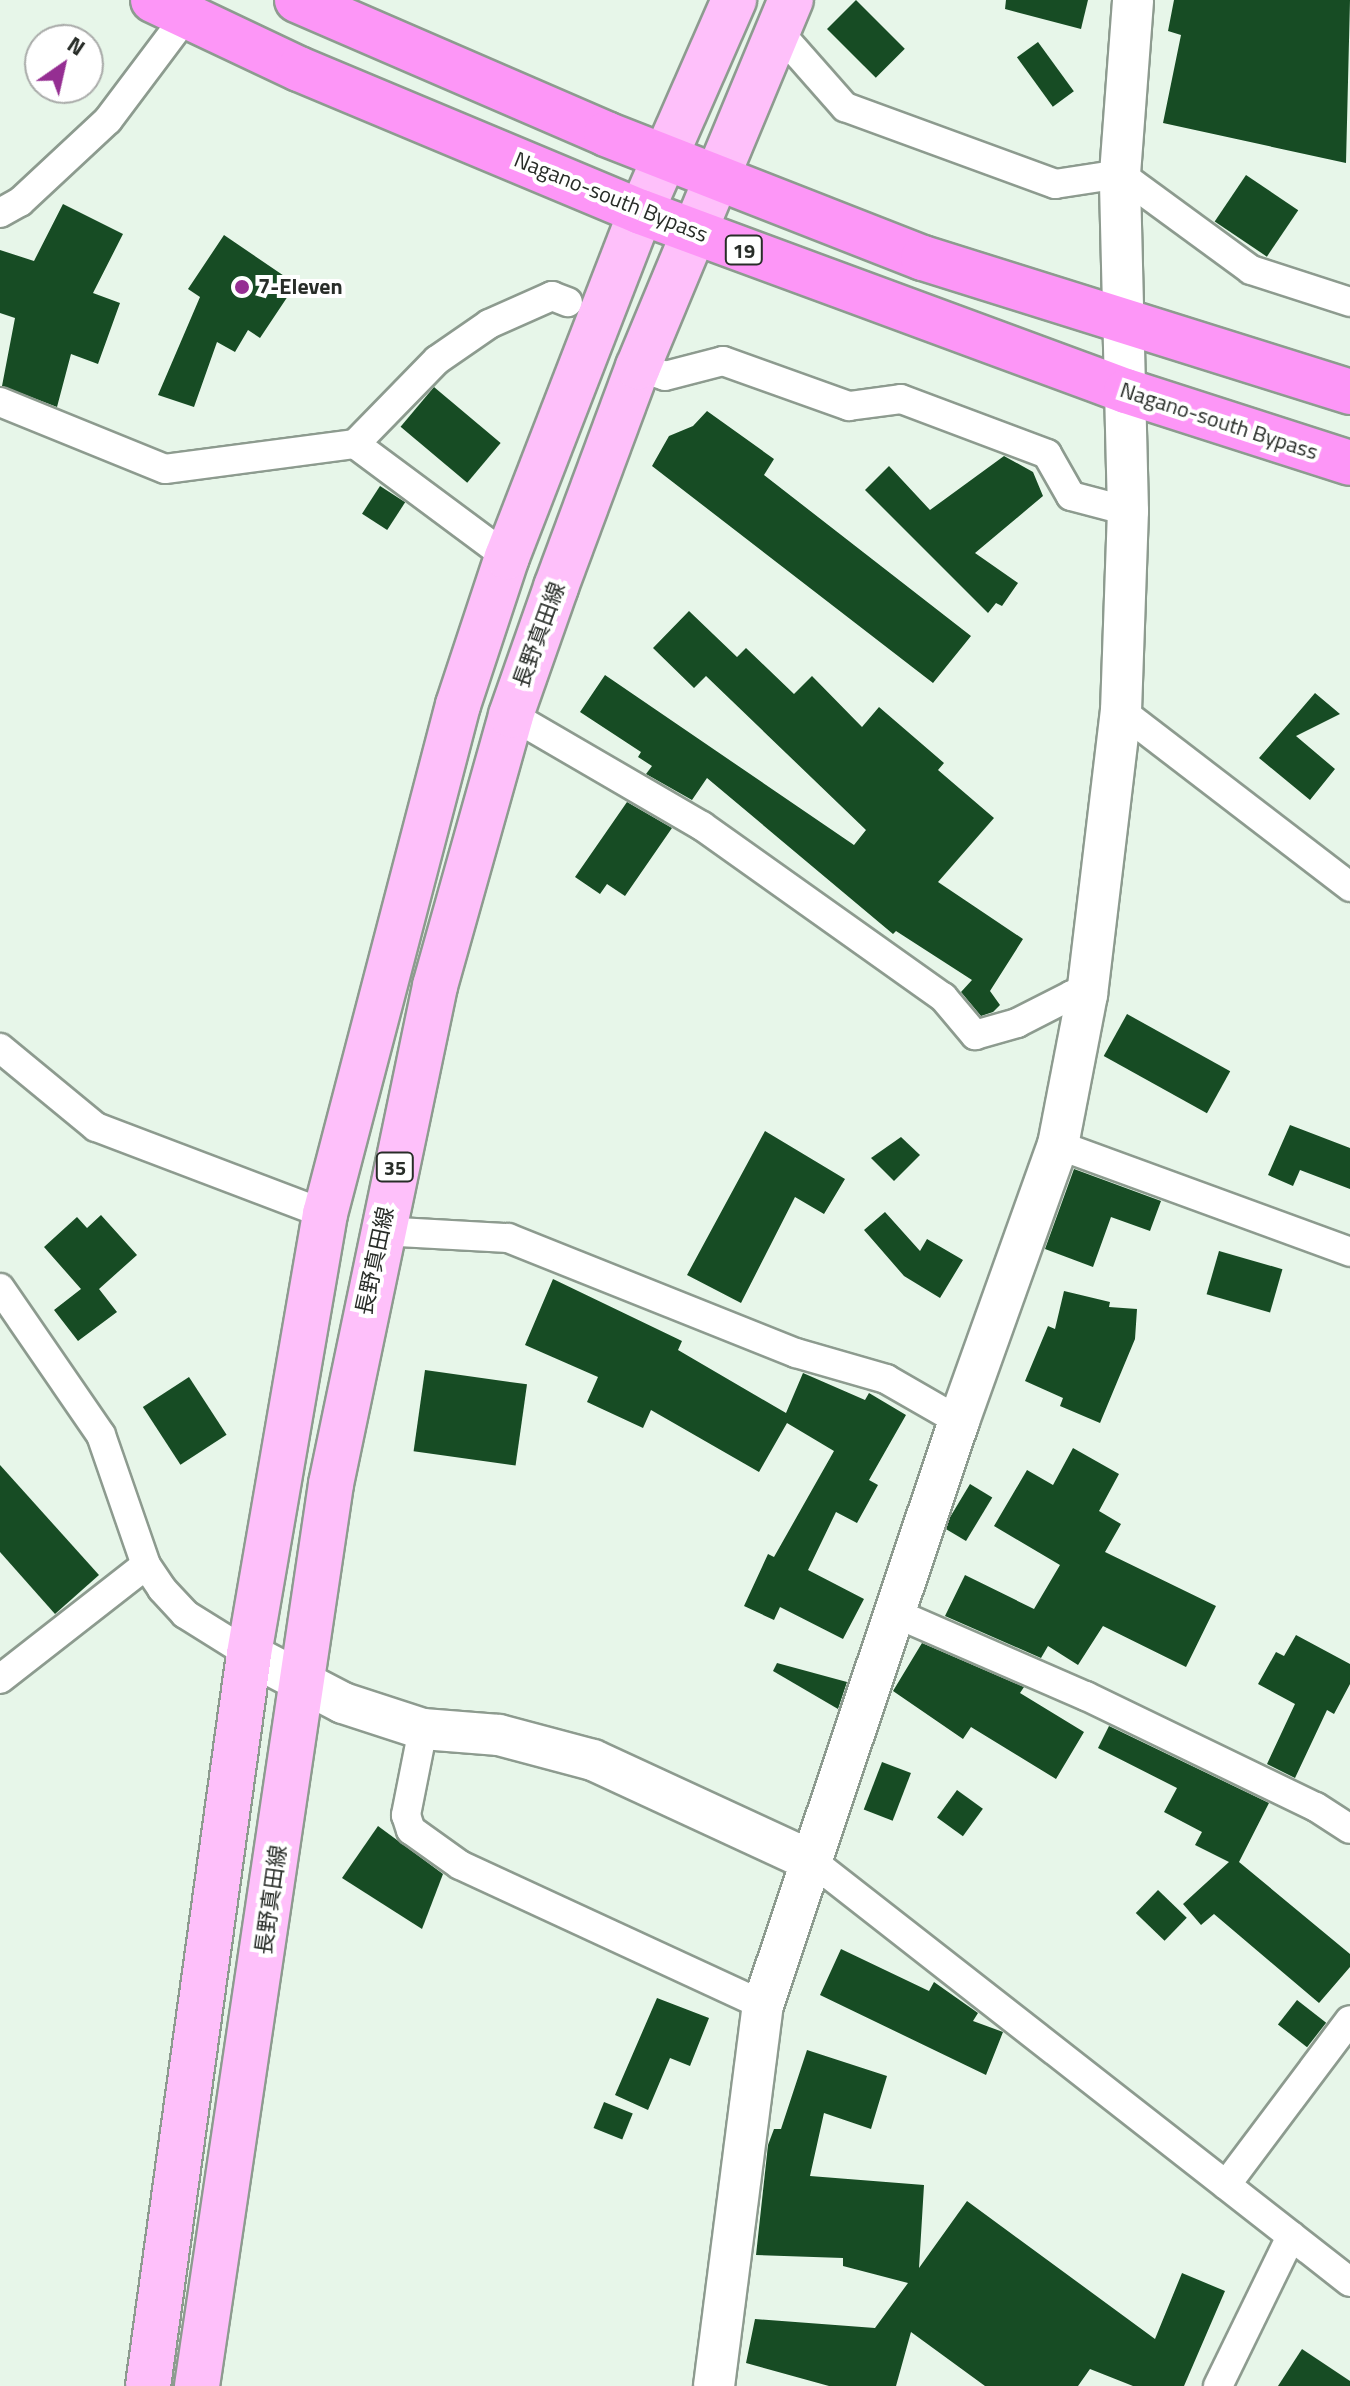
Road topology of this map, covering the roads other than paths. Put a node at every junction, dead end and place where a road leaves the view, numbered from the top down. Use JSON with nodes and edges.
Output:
{"nodes":[{"id":1,"x":297,"y":0,"type":"edge"},
{"id":2,"x":734,"y":0,"type":"edge"},
{"id":3,"x":1133,"y":0,"type":"edge"},
{"id":4,"x":170,"y":8,"type":"edge"},
{"id":5,"x":784,"y":15,"type":"edge"},
{"id":6,"x":664,"y":157,"type":"junction"},
{"id":7,"x":1120,"y":174,"type":"junction"},
{"id":8,"x":717,"y":178,"type":"junction"},
{"id":9,"x":641,"y":212,"type":"junction"},
{"id":10,"x":0,"y":213,"type":"edge"},
{"id":11,"x":697,"y":232,"type":"junction"},
{"id":12,"x":568,"y":302,"type":"dead end"},
{"id":13,"x":1350,"y":302,"type":"edge"},
{"id":14,"x":1123,"y":320,"type":"junction"},
{"id":15,"x":638,"y":367,"type":"junction"},
{"id":16,"x":1126,"y":391,"type":"junction"},
{"id":17,"x":1350,"y":392,"type":"edge"},
{"id":18,"x":0,"y":402,"type":"edge"},
{"id":19,"x":355,"y":444,"type":"junction"},
{"id":20,"x":1350,"y":463,"type":"edge"},
{"id":21,"x":1128,"y":511,"type":"junction"},
{"id":22,"x":507,"y":557,"type":"junction"},
{"id":23,"x":1121,"y":711,"type":"junction"},
{"id":24,"x":511,"y":715,"type":"junction"},
{"id":25,"x":1350,"y":887,"type":"edge"},
{"id":26,"x":1087,"y":995,"type":"junction"},
{"id":27,"x":0,"y":1048,"type":"edge"},
{"id":28,"x":1058,"y":1145,"type":"junction"},
{"id":29,"x":325,"y":1214,"type":"junction"},
{"id":30,"x":381,"y":1231,"type":"junction"},
{"id":31,"x":1350,"y":1252,"type":"edge"},
{"id":32,"x":0,"y":1288,"type":"edge"},
{"id":33,"x":959,"y":1421,"type":"junction"},
{"id":34,"x":146,"y":1565,"type":"junction"},
{"id":35,"x":897,"y":1614,"type":"junction"},
{"id":36,"x":249,"y":1654,"type":"junction"},
{"id":37,"x":0,"y":1679,"type":"edge"},
{"id":38,"x":305,"y":1684,"type":"junction"},
{"id":39,"x":423,"y":1729,"type":"junction"},
{"id":40,"x":1350,"y":1829,"type":"edge"},
{"id":41,"x":812,"y":1861,"type":"junction"},
{"id":42,"x":763,"y":2005,"type":"junction"},
{"id":43,"x":1350,"y":2020,"type":"edge"},
{"id":44,"x":1226,"y":2185,"type":"junction"},
{"id":45,"x":1291,"y":2236,"type":"junction"},
{"id":46,"x":1350,"y":2282,"type":"edge"},
{"id":47,"x":148,"y":2386,"type":"edge"},
{"id":48,"x":197,"y":2386,"type":"edge"},
{"id":49,"x":714,"y":2386,"type":"edge"},
{"id":50,"x":1218,"y":2386,"type":"edge"}],
"edges":[{"from":1,"to":6,"type":"highway"},
{"from":2,"to":6,"type":"main road","number":"35"},
{"from":3,"to":7,"type":"street"},
{"from":4,"to":9,"type":"highway","name":"Nagano-south Bypass","number":"19"},
{"from":4,"to":10,"type":"street"},
{"from":5,"to":7,"type":"street"},
{"from":5,"to":8,"type":"main road","name":"長野真田線","number":"35"},
{"from":6,"to":8,"type":"highway"},
{"from":6,"to":9,"type":"main road","number":"35"},
{"from":7,"to":13,"type":"street"},
{"from":7,"to":14,"type":"street"},
{"from":8,"to":11,"type":"main road","name":"長野真田線","number":"35"},
{"from":8,"to":14,"type":"highway"},
{"from":9,"to":11,"type":"highway","name":"Nagano-south Bypass","number":"19"},
{"from":9,"to":22,"type":"main road","number":"35"},
{"from":11,"to":15,"type":"main road","name":"長野真田線","number":"35"},
{"from":11,"to":16,"type":"highway","name":"Nagano-south Bypass","number":"19"},
{"from":12,"to":19,"type":"street"},
{"from":14,"to":16,"type":"street"},
{"from":14,"to":17,"type":"highway"},
{"from":15,"to":21,"type":"street"},
{"from":15,"to":24,"type":"main road","name":"長野真田線","number":"35"},
{"from":16,"to":20,"type":"highway","name":"Nagano-south Bypass","number":"19"},
{"from":16,"to":21,"type":"street"},
{"from":18,"to":19,"type":"street"},
{"from":19,"to":22,"type":"street"},
{"from":21,"to":23,"type":"street"},
{"from":22,"to":29,"type":"main road","number":"35"},
{"from":23,"to":25,"type":"street"},
{"from":23,"to":26,"type":"street"},
{"from":24,"to":26,"type":"street"},
{"from":24,"to":30,"type":"main road","name":"長野真田線","number":"35"},
{"from":26,"to":28,"type":"street"},
{"from":27,"to":29,"type":"street"},
{"from":28,"to":31,"type":"street"},
{"from":28,"to":33,"type":"street"},
{"from":29,"to":36,"type":"main road","number":"35"},
{"from":30,"to":33,"type":"street"},
{"from":30,"to":38,"type":"main road","name":"長野真田線","number":"35"},
{"from":32,"to":34,"type":"street"},
{"from":33,"to":35,"type":"street"},
{"from":34,"to":36,"type":"street"},
{"from":34,"to":37,"type":"street"},
{"from":35,"to":40,"type":"street"},
{"from":35,"to":41,"type":"street"},
{"from":36,"to":38,"type":"street"},
{"from":36,"to":47,"type":"main road","number":"35"},
{"from":38,"to":39,"type":"street"},
{"from":38,"to":48,"type":"main road","name":"長野真田線","number":"35"},
{"from":39,"to":41,"type":"street"},
{"from":39,"to":42,"type":"street"},
{"from":41,"to":42,"type":"street"},
{"from":41,"to":44,"type":"street"},
{"from":42,"to":49,"type":"street"},
{"from":43,"to":44,"type":"street"},
{"from":44,"to":45,"type":"street"},
{"from":45,"to":46,"type":"street"},
{"from":45,"to":50,"type":"street"}]}
